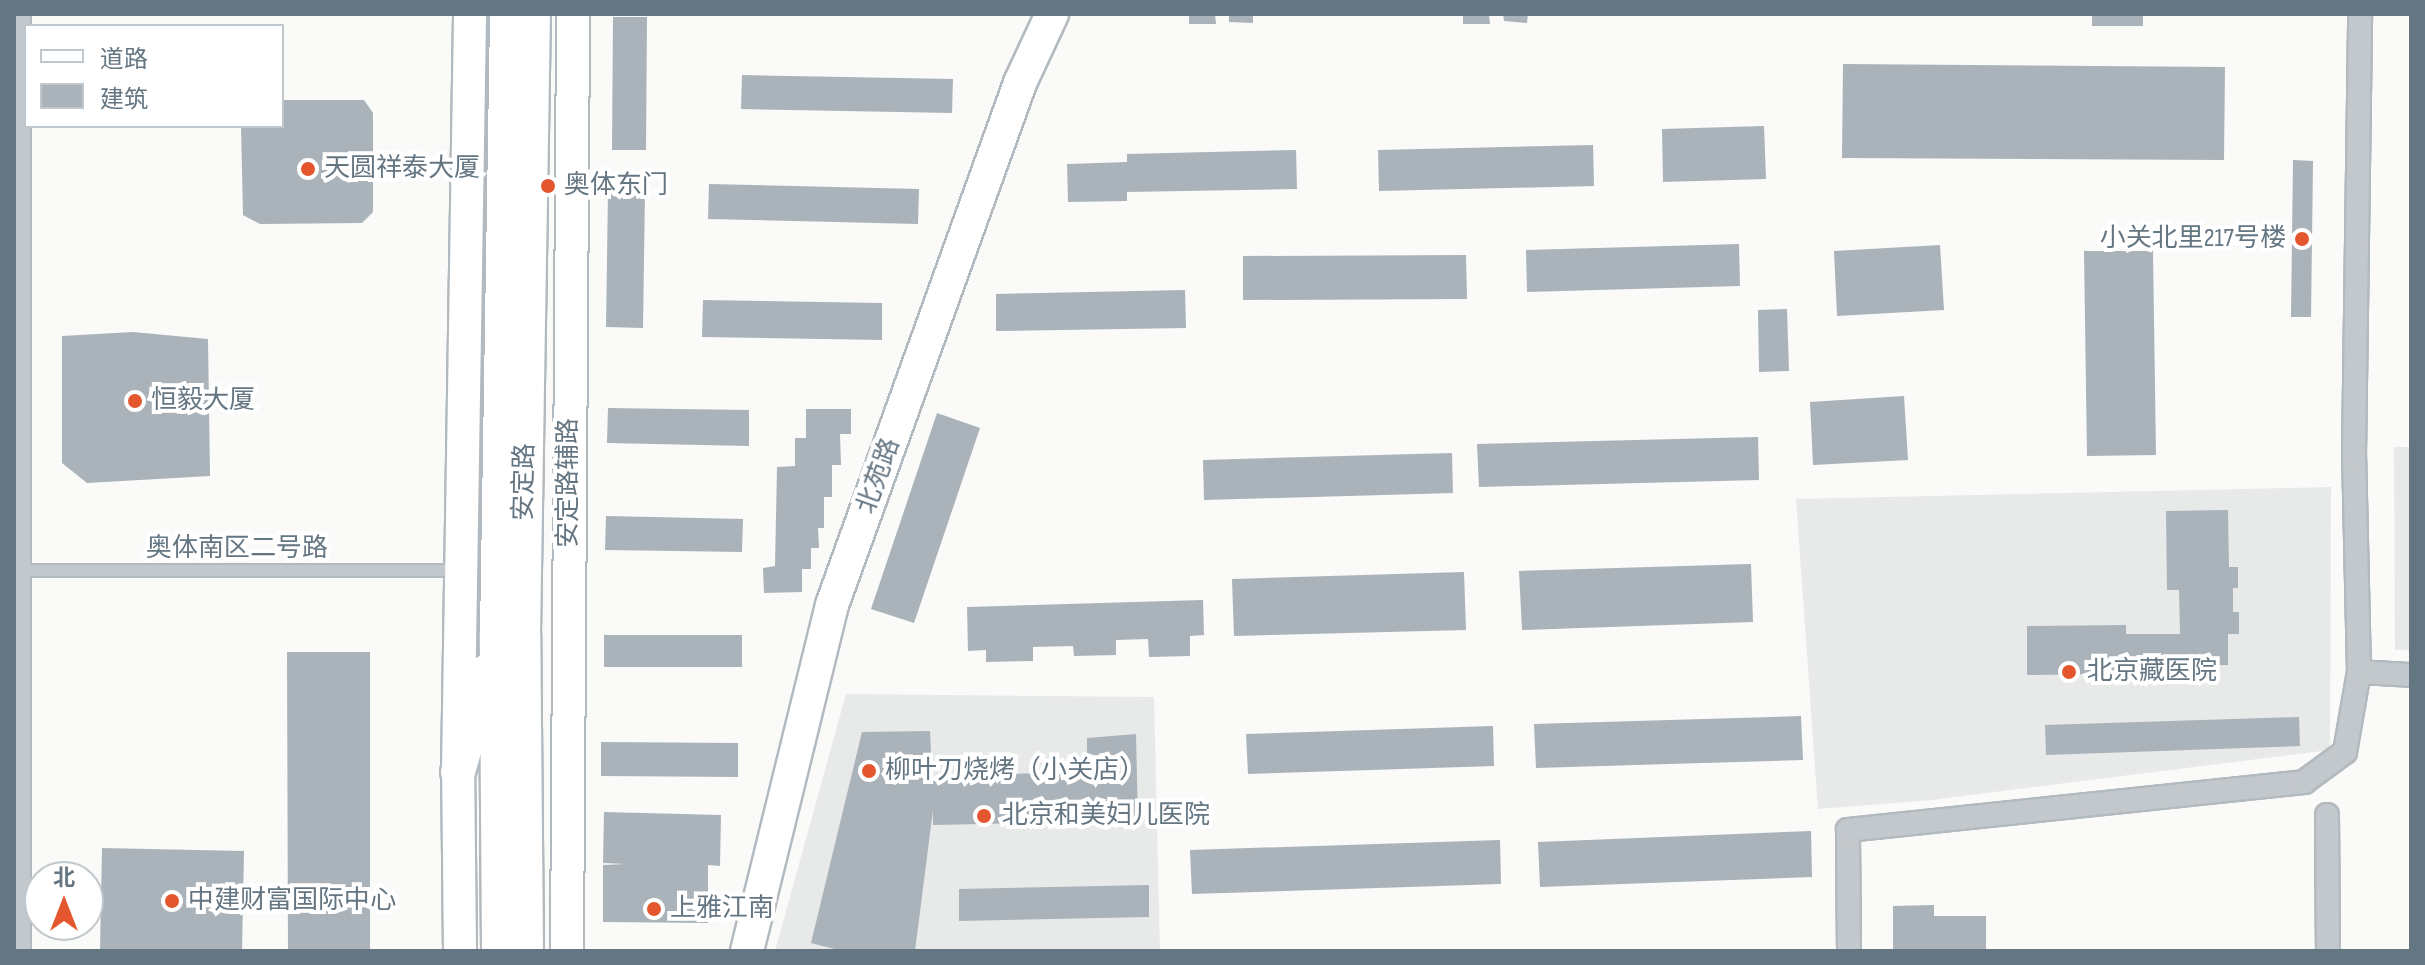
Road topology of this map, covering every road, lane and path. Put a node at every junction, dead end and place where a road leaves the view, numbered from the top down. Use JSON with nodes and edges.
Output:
{"nodes":[{"id":1,"x":19,"y":14,"type":"edge"},
{"id":2,"x":470,"y":14,"type":"edge"},
{"id":3,"x":507,"y":14,"type":"edge"},
{"id":4,"x":533,"y":14,"type":"edge"},
{"id":5,"x":573,"y":14,"type":"edge"},
{"id":6,"x":1052,"y":14,"type":"edge"},
{"id":7,"x":2360,"y":14,"type":"edge"},
{"id":8,"x":17,"y":570,"type":"edge"},
{"id":9,"x":461,"y":570,"type":"junction"},
{"id":10,"x":497,"y":633,"type":"junction"},
{"id":11,"x":2359,"y":672,"type":"junction"},
{"id":12,"x":2411,"y":675,"type":"edge"},
{"id":13,"x":458,"y":772,"type":"junction"},
{"id":14,"x":2327,"y":815,"type":"dead end"},
{"id":15,"x":19,"y":951,"type":"edge"},
{"id":16,"x":460,"y":951,"type":"edge"},
{"id":17,"x":499,"y":951,"type":"edge"},
{"id":18,"x":526,"y":951,"type":"edge"},
{"id":19,"x":567,"y":951,"type":"edge"},
{"id":20,"x":747,"y":951,"type":"edge"},
{"id":21,"x":1849,"y":951,"type":"edge"},
{"id":22,"x":2328,"y":951,"type":"edge"}],
"edges":[{"from":1,"to":8,"type":"street"},
{"from":2,"to":9,"type":"street"},
{"from":3,"to":10,"type":"main road","name":"安定路"},
{"from":4,"to":18,"type":"main road","name":"安定路"},
{"from":5,"to":19,"type":"street","name":"安定路辅路"},
{"from":6,"to":20,"type":"street","name":"北苑路"},
{"from":7,"to":11,"type":"street"},
{"from":8,"to":9,"type":"lane","name":"奥体南区二号路"},
{"from":8,"to":15,"type":"street"},
{"from":9,"to":13,"type":"street"},
{"from":10,"to":13,"type":"main road"},
{"from":10,"to":17,"type":"main road","name":"安定路"},
{"from":11,"to":12,"type":"street"},
{"from":11,"to":21,"type":"street"},
{"from":13,"to":16,"type":"street"},
{"from":14,"to":22,"type":"street"}]}
